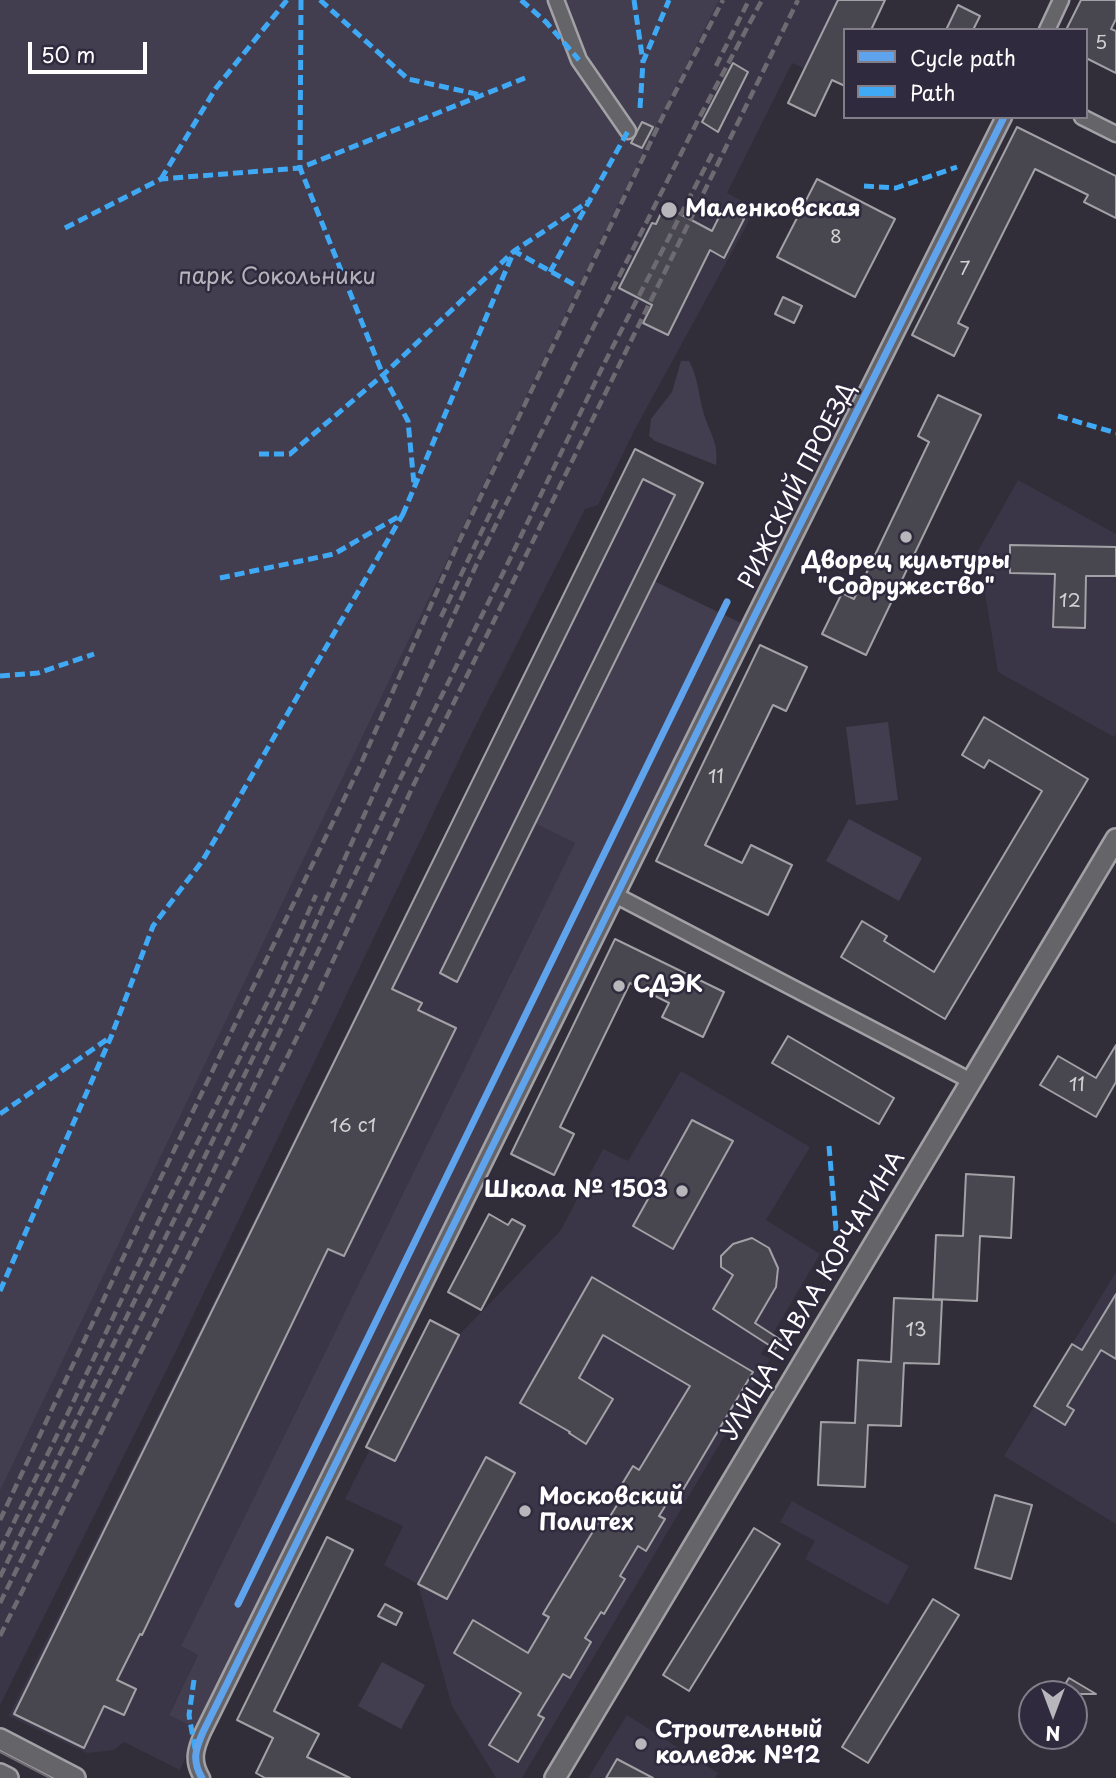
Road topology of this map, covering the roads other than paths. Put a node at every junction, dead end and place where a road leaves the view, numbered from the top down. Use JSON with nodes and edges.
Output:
{"nodes":[{"id":1,"x":556,"y":0,"type":"edge"},
{"id":2,"x":1062,"y":0,"type":"edge"},
{"id":3,"x":1048,"y":28,"type":"edge"},
{"id":4,"x":1003,"y":119,"type":"edge"},
{"id":5,"x":1086,"y":119,"type":"edge"},
{"id":6,"x":628,"y":131,"type":"dead end"},
{"id":7,"x":1116,"y":134,"type":"edge"},
{"id":8,"x":1116,"y":839,"type":"edge"},
{"id":9,"x":617,"y":896,"type":"junction"},
{"id":10,"x":971,"y":1081,"type":"junction"},
{"id":11,"x":0,"y":1739,"type":"edge"},
{"id":12,"x":0,"y":1773,"type":"edge"},
{"id":13,"x":8,"y":1778,"type":"edge"},
{"id":14,"x":75,"y":1778,"type":"edge"},
{"id":15,"x":202,"y":1778,"type":"edge"},
{"id":16,"x":555,"y":1778,"type":"edge"}],
"edges":[{"from":1,"to":6,"type":"street"},
{"from":2,"to":3,"type":"street"},
{"from":4,"to":9,"type":"street","name":"РИЖСКИЙ ПРОЕЗД"},
{"from":5,"to":7,"type":"street"},
{"from":8,"to":10,"type":"street","name":"УЛИЦА ПАВЛА КОРЧАГИНА"},
{"from":9,"to":10,"type":"street"},
{"from":9,"to":15,"type":"street","name":"РИЖСКИЙ ПРОЕЗД"},
{"from":10,"to":16,"type":"street","name":"УЛИЦА ПАВЛА КОРЧАГИНА"},
{"from":11,"to":14,"type":"street"},
{"from":12,"to":13,"type":"street"}]}
